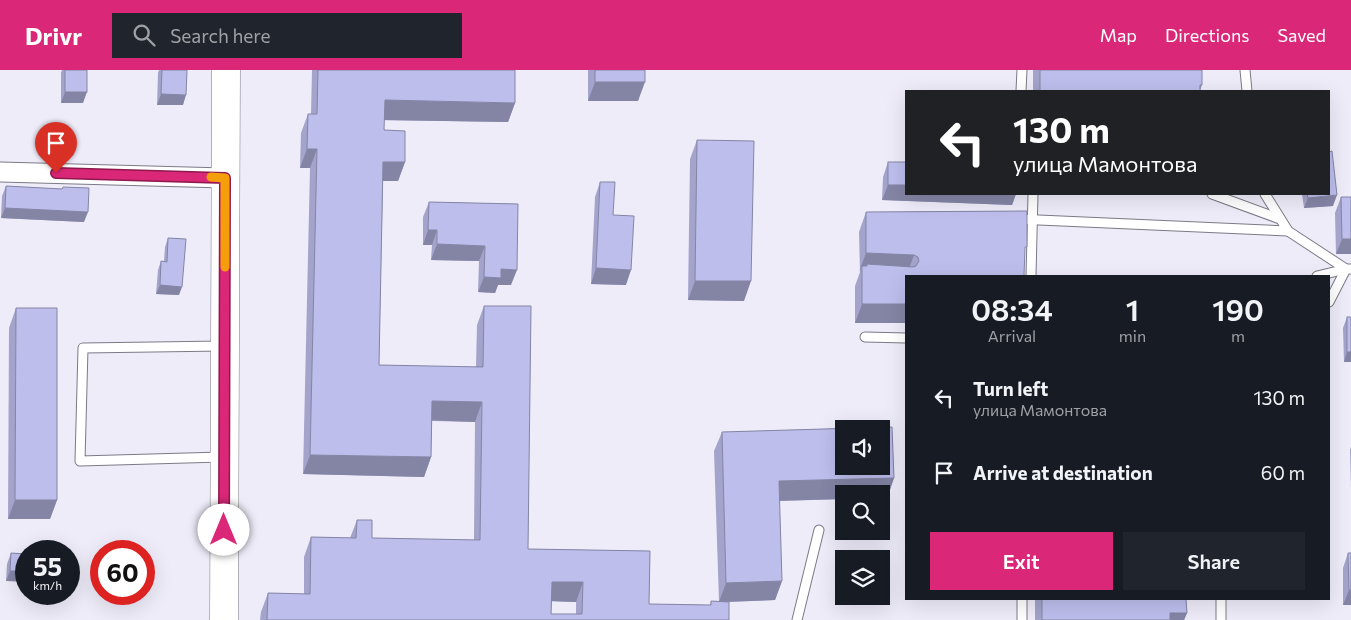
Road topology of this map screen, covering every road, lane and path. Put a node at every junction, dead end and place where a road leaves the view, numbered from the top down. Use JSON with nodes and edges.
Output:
{"nodes":[{"id":1,"x":226,"y":70,"type":"edge"},
{"id":2,"x":1022,"y":70,"type":"edge"},
{"id":3,"x":1245,"y":70,"type":"edge"},
{"id":4,"x":1021,"y":90,"type":"edge"},
{"id":5,"x":1247,"y":90,"type":"edge"},
{"id":6,"x":0,"y":172,"type":"edge"},
{"id":7,"x":225,"y":178,"type":"junction"},
{"id":8,"x":1033,"y":195,"type":"edge"},
{"id":9,"x":1215,"y":195,"type":"edge"},
{"id":10,"x":1266,"y":195,"type":"edge"},
{"id":11,"x":1280,"y":218,"type":"junction"},
{"id":12,"x":1003,"y":219,"type":"edge"},
{"id":13,"x":1032,"y":220,"type":"junction"},
{"id":14,"x":1288,"y":231,"type":"junction"},
{"id":15,"x":1348,"y":269,"type":"edge"},
{"id":16,"x":1031,"y":275,"type":"edge"},
{"id":17,"x":1321,"y":275,"type":"edge"},
{"id":18,"x":1330,"y":300,"type":"edge"},
{"id":19,"x":865,"y":337,"type":"dead end"},
{"id":20,"x":905,"y":338,"type":"edge"},
{"id":21,"x":225,"y":346,"type":"junction"},
{"id":22,"x":224,"y":457,"type":"junction"},
{"id":23,"x":819,"y":530,"type":"dead end"},
{"id":24,"x":1022,"y":600,"type":"edge"},
{"id":25,"x":1221,"y":600,"type":"edge"},
{"id":26,"x":224,"y":620,"type":"edge"},
{"id":27,"x":797,"y":620,"type":"edge"},
{"id":28,"x":1022,"y":620,"type":"edge"},
{"id":29,"x":1220,"y":620,"type":"edge"}],
"edges":[{"from":1,"to":7,"type":"main road"},
{"from":2,"to":4,"type":"lane"},
{"from":3,"to":5,"type":"lane"},
{"from":6,"to":7,"type":"street"},
{"from":7,"to":21,"type":"main road"},
{"from":8,"to":13,"type":"lane"},
{"from":9,"to":11,"type":"lane"},
{"from":10,"to":11,"type":"lane"},
{"from":11,"to":14,"type":"lane"},
{"from":12,"to":13,"type":"lane"},
{"from":13,"to":14,"type":"lane"},
{"from":13,"to":16,"type":"lane"},
{"from":14,"to":15,"type":"lane"},
{"from":15,"to":17,"type":"lane"},
{"from":15,"to":18,"type":"lane"},
{"from":19,"to":20,"type":"lane"},
{"from":21,"to":22,"type":"main road"},
{"from":21,"to":22,"type":"lane"},
{"from":22,"to":26,"type":"main road"},
{"from":23,"to":27,"type":"lane"},
{"from":24,"to":28,"type":"lane"},
{"from":25,"to":29,"type":"lane"}]}
